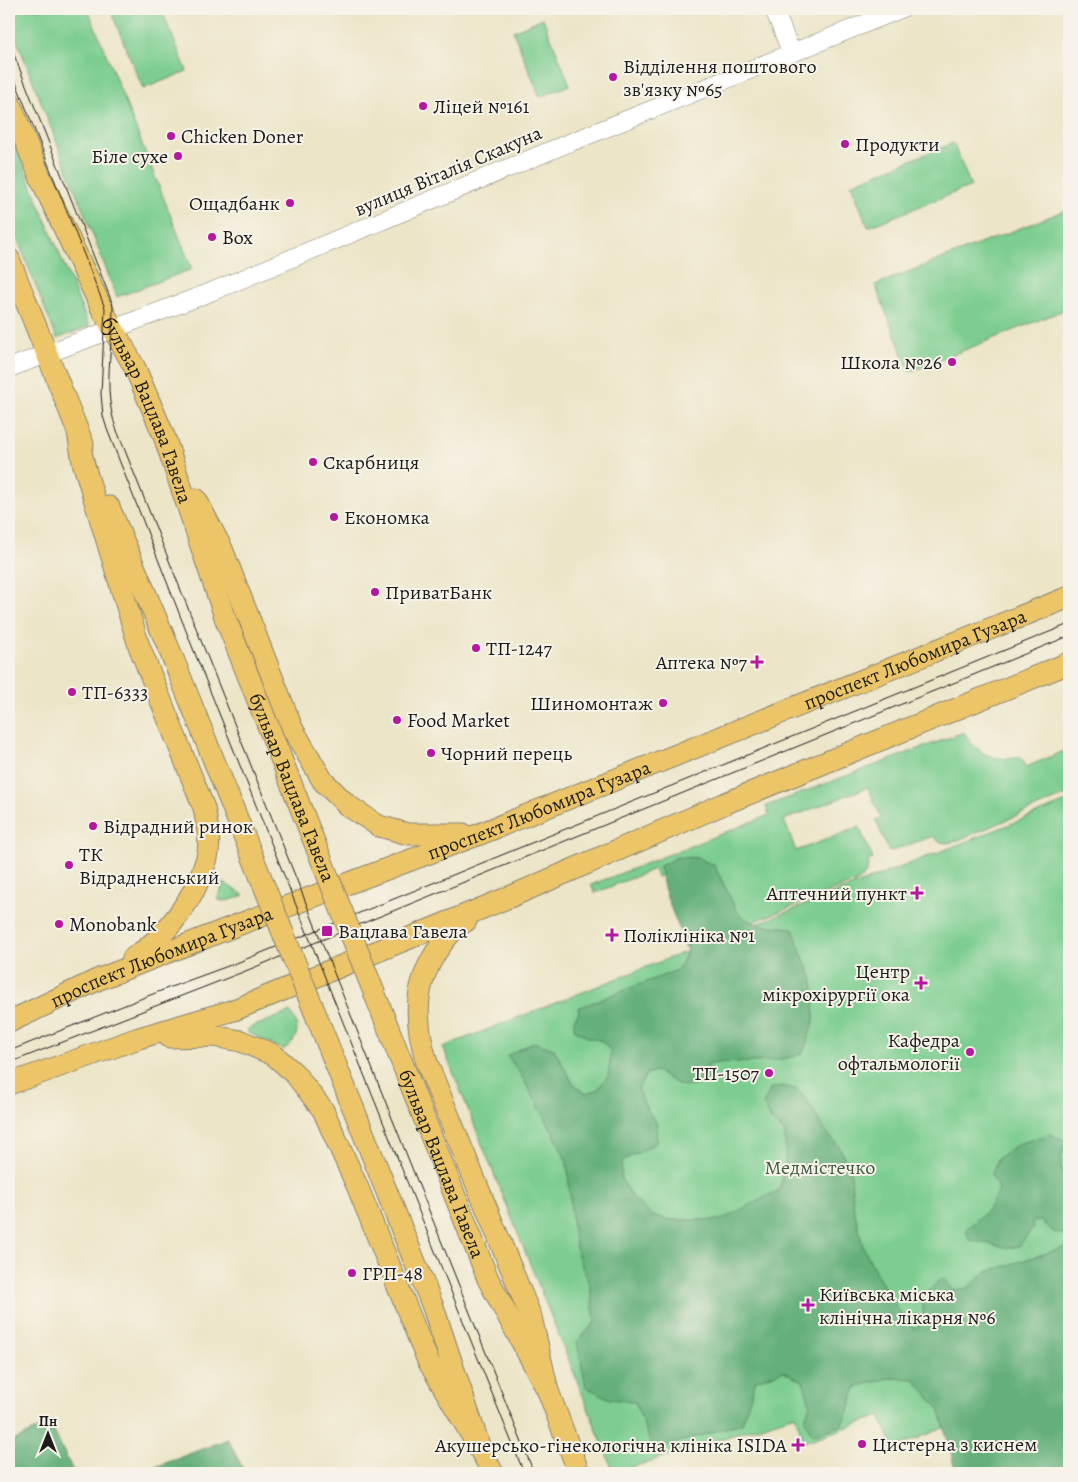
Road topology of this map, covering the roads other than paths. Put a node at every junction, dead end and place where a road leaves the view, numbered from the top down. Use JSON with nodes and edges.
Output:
{"nodes":[{"id":1,"x":774,"y":9,"type":"edge"},
{"id":2,"x":902,"y":9,"type":"edge"},
{"id":3,"x":791,"y":52,"type":"junction"},
{"id":4,"x":9,"y":101,"type":"edge"},
{"id":5,"x":9,"y":259,"type":"edge"},
{"id":6,"x":113,"y":329,"type":"junction"},
{"id":7,"x":46,"y":354,"type":"junction"},
{"id":8,"x":9,"y":368,"type":"edge"},
{"id":9,"x":78,"y":432,"type":"junction"},
{"id":10,"x":164,"y":436,"type":"junction"},
{"id":11,"x":1069,"y":597,"type":"edge"},
{"id":12,"x":1069,"y":662,"type":"edge"},
{"id":13,"x":480,"y":834,"type":"junction"},
{"id":14,"x":512,"y":896,"type":"junction"},
{"id":15,"x":96,"y":980,"type":"junction"},
{"id":16,"x":9,"y":1022,"type":"edge"},
{"id":17,"x":139,"y":1038,"type":"junction"},
{"id":18,"x":9,"y":1084,"type":"edge"},
{"id":19,"x":548,"y":1391,"type":"junction"},
{"id":20,"x":482,"y":1451,"type":"junction"},
{"id":21,"x":493,"y":1473,"type":"edge"},
{"id":22,"x":579,"y":1473,"type":"edge"}],
"edges":[{"from":1,"to":3,"type":"street"},
{"from":2,"to":3,"type":"street","name":"вулиця Віталія Скакуна"},
{"from":3,"to":6,"type":"street","name":"вулиця Віталія Скакуна"},
{"from":4,"to":6,"type":"main road","name":"бульвар Вацлава Гавела"},
{"from":5,"to":7,"type":"main road"},
{"from":6,"to":7,"type":"street","name":"вулиця Віталія Скакуна"},
{"from":6,"to":10,"type":"main road","name":"бульвар Вацлава Гавела"},
{"from":7,"to":8,"type":"street","name":"вулиця Віталія Скакуна"},
{"from":7,"to":9,"type":"main road"},
{"from":9,"to":15,"type":"main road"},
{"from":9,"to":20,"type":"main road","bridge":true},
{"from":10,"to":13,"type":"main road"},
{"from":10,"to":19,"type":"main road","name":"бульвар Вацлава Гавела","bridge":true},
{"from":11,"to":13,"type":"main road","name":"проспект Любомира Гузара"},
{"from":12,"to":14,"type":"main road"},
{"from":13,"to":15,"type":"main road","name":"проспект Любомира Гузара"},
{"from":14,"to":17,"type":"main road"},
{"from":14,"to":19,"type":"main road"},
{"from":15,"to":16,"type":"main road","name":"проспект Любомира Гузара"},
{"from":17,"to":18,"type":"main road"},
{"from":17,"to":20,"type":"main road"},
{"from":19,"to":22,"type":"main road","name":"бульвар Вацлава Гавела"},
{"from":20,"to":21,"type":"main road"}]}
